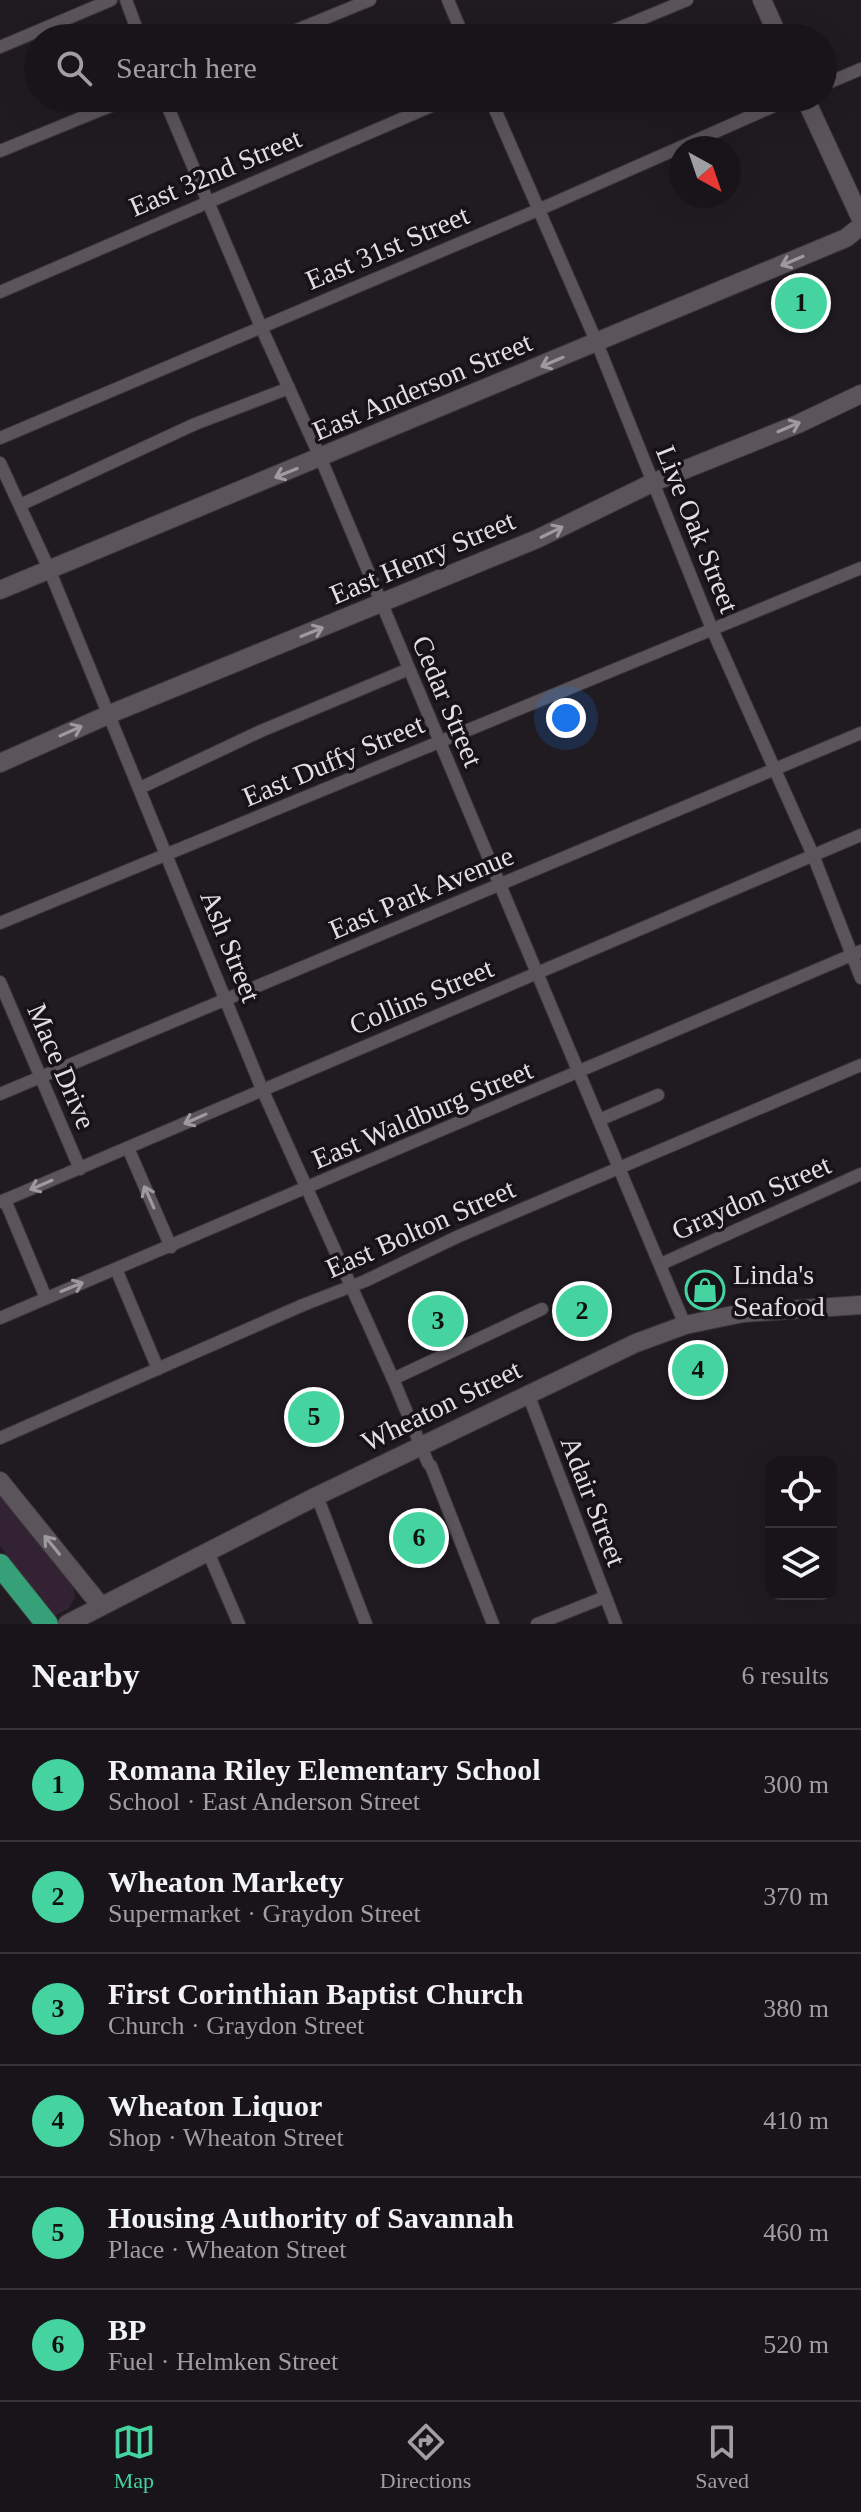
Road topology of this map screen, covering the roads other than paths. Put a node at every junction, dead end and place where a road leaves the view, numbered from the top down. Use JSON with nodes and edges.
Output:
{"nodes":[{"id":1,"x":111,"y":0,"type":"edge"},
{"id":2,"x":126,"y":0,"type":"edge"},
{"id":3,"x":370,"y":0,"type":"edge"},
{"id":4,"x":448,"y":0,"type":"edge"},
{"id":5,"x":687,"y":0,"type":"edge"},
{"id":6,"x":762,"y":0,"type":"edge"},
{"id":7,"x":54,"y":24,"type":"edge"},
{"id":8,"x":135,"y":24,"type":"edge"},
{"id":9,"x":311,"y":24,"type":"edge"},
{"id":10,"x":458,"y":24,"type":"edge"},
{"id":11,"x":629,"y":24,"type":"edge"},
{"id":12,"x":773,"y":24,"type":"edge"},
{"id":13,"x":24,"y":37,"type":"edge"},
{"id":14,"x":0,"y":47,"type":"edge"},
{"id":15,"x":861,"y":69,"type":"edge"},
{"id":16,"x":837,"y":79,"type":"edge"},
{"id":17,"x":96,"y":112,"type":"edge"},
{"id":18,"x":170,"y":112,"type":"edge"},
{"id":19,"x":417,"y":112,"type":"edge"},
{"id":20,"x":496,"y":112,"type":"edge"},
{"id":21,"x":760,"y":112,"type":"edge"},
{"id":22,"x":811,"y":112,"type":"edge"},
{"id":23,"x":0,"y":151,"type":"edge"},
{"id":24,"x":209,"y":201,"type":"junction"},
{"id":25,"x":538,"y":210,"type":"junction"},
{"id":26,"x":861,"y":219,"type":"edge"},
{"id":27,"x":861,"y":226,"type":"edge"},
{"id":28,"x":0,"y":292,"type":"edge"},
{"id":29,"x":261,"y":327,"type":"junction"},
{"id":30,"x":597,"y":343,"type":"junction"},
{"id":31,"x":289,"y":388,"type":"junction"},
{"id":32,"x":861,"y":394,"type":"edge"},
{"id":33,"x":0,"y":438,"type":"edge"},
{"id":34,"x":321,"y":459,"type":"junction"},
{"id":35,"x":0,"y":463,"type":"edge"},
{"id":36,"x":654,"y":482,"type":"junction"},
{"id":37,"x":20,"y":505,"type":"junction"},
{"id":38,"x":861,"y":568,"type":"edge"},
{"id":39,"x":49,"y":569,"type":"junction"},
{"id":40,"x":0,"y":590,"type":"edge"},
{"id":41,"x":382,"y":604,"type":"junction"},
{"id":42,"x":712,"y":629,"type":"junction"},
{"id":43,"x":409,"y":669,"type":"junction"},
{"id":44,"x":110,"y":714,"type":"junction"},
{"id":45,"x":861,"y":733,"type":"edge"},
{"id":46,"x":439,"y":742,"type":"junction"},
{"id":47,"x":0,"y":763,"type":"edge"},
{"id":48,"x":774,"y":770,"type":"junction"},
{"id":49,"x":140,"y":788,"type":"junction"},
{"id":50,"x":861,"y":835,"type":"edge"},
{"id":51,"x":166,"y":855,"type":"junction"},
{"id":52,"x":813,"y":855,"type":"junction"},
{"id":53,"x":499,"y":885,"type":"junction"},
{"id":54,"x":0,"y":923,"type":"edge"},
{"id":55,"x":856,"y":953,"type":"edge"},
{"id":56,"x":538,"y":973,"type":"junction"},
{"id":57,"x":861,"y":978,"type":"edge"},
{"id":58,"x":0,"y":982,"type":"edge"},
{"id":59,"x":227,"y":999,"type":"junction"},
{"id":60,"x":861,"y":1065,"type":"edge"},
{"id":61,"x":579,"y":1073,"type":"junction"},
{"id":62,"x":40,"y":1077,"type":"junction"},
{"id":63,"x":262,"y":1089,"type":"junction"},
{"id":64,"x":0,"y":1094,"type":"edge"},
{"id":65,"x":658,"y":1095,"type":"dead end"},
{"id":66,"x":599,"y":1120,"type":"junction"},
{"id":67,"x":128,"y":1148,"type":"junction"},
{"id":68,"x":621,"y":1168,"type":"junction"},
{"id":69,"x":80,"y":1169,"type":"junction"},
{"id":70,"x":861,"y":1174,"type":"edge"},
{"id":71,"x":306,"y":1190,"type":"junction"},
{"id":72,"x":2,"y":1201,"type":"edge"},
{"id":73,"x":171,"y":1247,"type":"junction"},
{"id":74,"x":661,"y":1264,"type":"junction"},
{"id":75,"x":116,"y":1269,"type":"junction"},
{"id":76,"x":351,"y":1287,"type":"junction"},
{"id":77,"x":46,"y":1298,"type":"junction"},
{"id":78,"x":861,"y":1305,"type":"edge"},
{"id":79,"x":542,"y":1309,"type":"dead end"},
{"id":80,"x":0,"y":1318,"type":"edge"},
{"id":81,"x":685,"y":1325,"type":"junction"},
{"id":82,"x":158,"y":1369,"type":"junction"},
{"id":83,"x":393,"y":1379,"type":"junction"},
{"id":84,"x":528,"y":1394,"type":"junction"},
{"id":85,"x":0,"y":1438,"type":"edge"},
{"id":86,"x":421,"y":1447,"type":"junction"},
{"id":87,"x":0,"y":1481,"type":"edge"},
{"id":88,"x":317,"y":1496,"type":"junction"},
{"id":89,"x":208,"y":1552,"type":"junction"},
{"id":90,"x":0,"y":1565,"type":"edge"},
{"id":91,"x":8,"y":1589,"type":"edge"},
{"id":92,"x":605,"y":1597,"type":"junction"},
{"id":93,"x":101,"y":1606,"type":"junction"},
{"id":94,"x":29,"y":1624,"type":"edge"},
{"id":95,"x":47,"y":1624,"type":"edge"},
{"id":96,"x":67,"y":1624,"type":"edge"},
{"id":97,"x":239,"y":1624,"type":"edge"},
{"id":98,"x":366,"y":1624,"type":"edge"},
{"id":99,"x":493,"y":1624,"type":"edge"},
{"id":100,"x":537,"y":1624,"type":"edge"},
{"id":101,"x":616,"y":1624,"type":"edge"}],
"edges":[{"from":1,"to":7,"type":"street"},
{"from":2,"to":8,"type":"street"},
{"from":3,"to":9,"type":"street"},
{"from":4,"to":10,"type":"street"},
{"from":5,"to":11,"type":"street"},
{"from":6,"to":12,"type":"main road"},
{"from":13,"to":14,"type":"street"},
{"from":15,"to":16,"type":"street"},
{"from":17,"to":23,"type":"street"},
{"from":18,"to":24,"type":"street","name":"Cedar Street"},
{"from":19,"to":24,"type":"street","name":"East 32nd Street"},
{"from":20,"to":25,"type":"street","name":"Live Oak Street"},
{"from":21,"to":25,"type":"street","name":"East 31st Street"},
{"from":22,"to":26,"type":"main road"},
{"from":24,"to":28,"type":"street","name":"East 32nd Street"},
{"from":24,"to":29,"type":"street","name":"Cedar Street"},
{"from":25,"to":29,"type":"street","name":"East 31st Street"},
{"from":25,"to":30,"type":"street","name":"Live Oak Street"},
{"from":27,"to":30,"type":"main road","name":"East Anderson Street","one_way":true},
{"from":29,"to":31,"type":"street","name":"Cedar Street"},
{"from":29,"to":33,"type":"street","name":"East 31st Street"},
{"from":30,"to":34,"type":"main road","name":"East Anderson Street","one_way":true},
{"from":30,"to":36,"type":"street","name":"Live Oak Street"},
{"from":31,"to":34,"type":"street","name":"Cedar Street"},
{"from":31,"to":37,"type":"street"},
{"from":36,"to":32,"type":"main road","name":"East Henry Street","one_way":true},
{"from":34,"to":39,"type":"main road","name":"East Anderson Street","one_way":true},
{"from":34,"to":41,"type":"street","name":"Cedar Street"},
{"from":35,"to":37,"type":"street","name":"Ash Street"},
{"from":41,"to":36,"type":"main road","name":"East Henry Street","one_way":true},
{"from":36,"to":42,"type":"street","name":"Live Oak Street"},
{"from":37,"to":39,"type":"street","name":"Ash Street"},
{"from":38,"to":42,"type":"street","name":"East Duffy Street"},
{"from":39,"to":40,"type":"main road","name":"East Anderson Street"},
{"from":39,"to":44,"type":"street","name":"Ash Street"},
{"from":41,"to":43,"type":"street","name":"Cedar Street"},
{"from":44,"to":41,"type":"main road","name":"East Henry Street","one_way":true},
{"from":42,"to":46,"type":"street","name":"East Duffy Street"},
{"from":42,"to":48,"type":"street","name":"Live Oak Street"},
{"from":43,"to":46,"type":"street","name":"Cedar Street"},
{"from":43,"to":49,"type":"street"},
{"from":47,"to":44,"type":"main road","name":"East Henry Street","one_way":true},
{"from":44,"to":49,"type":"street","name":"Ash Street"},
{"from":45,"to":48,"type":"street","name":"East Park Avenue"},
{"from":46,"to":51,"type":"street","name":"East Duffy Street"},
{"from":46,"to":53,"type":"street","name":"Cedar Street"},
{"from":48,"to":52,"type":"street","name":"Live Oak Street"},
{"from":48,"to":53,"type":"street","name":"East Park Avenue"},
{"from":49,"to":51,"type":"street","name":"Ash Street"},
{"from":50,"to":52,"type":"street","name":"Collins Street"},
{"from":51,"to":54,"type":"street","name":"East Duffy Street"},
{"from":51,"to":59,"type":"street","name":"Ash Street"},
{"from":52,"to":55,"type":"street","name":"Live Oak Street"},
{"from":52,"to":56,"type":"street","name":"Collins Street"},
{"from":53,"to":56,"type":"street","name":"Cedar Street"},
{"from":53,"to":59,"type":"street","name":"East Park Avenue"},
{"from":55,"to":57,"type":"street","name":"Live Oak Street"},
{"from":55,"to":61,"type":"street","name":"East Waldburg Street"},
{"from":56,"to":61,"type":"street","name":"Cedar Street"},
{"from":56,"to":63,"type":"street","name":"Collins Street"},
{"from":58,"to":62,"type":"street","name":"Mace Drive"},
{"from":59,"to":62,"type":"street","name":"East Park Avenue"},
{"from":59,"to":63,"type":"street","name":"Ash Street"},
{"from":60,"to":68,"type":"street","name":"East Bolton Street"},
{"from":61,"to":66,"type":"street","name":"Cedar Street"},
{"from":61,"to":71,"type":"street","name":"East Waldburg Street"},
{"from":62,"to":64,"type":"street","name":"East Park Avenue"},
{"from":62,"to":69,"type":"street","name":"Mace Drive"},
{"from":63,"to":67,"type":"street","name":"Collins Street","one_way":true},
{"from":63,"to":71,"type":"street","name":"Ash Street"},
{"from":65,"to":66,"type":"street"},
{"from":66,"to":68,"type":"street","name":"Cedar Street"},
{"from":67,"to":69,"type":"street","name":"Collins Street"},
{"from":73,"to":67,"type":"street","name":"Mace Drive","one_way":true},
{"from":68,"to":74,"type":"street","name":"Cedar Street"},
{"from":68,"to":76,"type":"street","name":"East Bolton Street"},
{"from":69,"to":72,"type":"street","name":"Collins Street","one_way":true},
{"from":70,"to":74,"type":"street","name":"Graydon Street"},
{"from":71,"to":73,"type":"street","name":"East Waldburg Street"},
{"from":71,"to":76,"type":"street","name":"Ash Street"},
{"from":72,"to":77,"type":"street"},
{"from":73,"to":75,"type":"street","name":"East Waldburg Street"},
{"from":74,"to":81,"type":"street","name":"Cedar Street"},
{"from":77,"to":75,"type":"street","name":"East Waldburg Street","one_way":true},
{"from":75,"to":82,"type":"street"},
{"from":76,"to":82,"type":"street","name":"East Bolton Street"},
{"from":76,"to":83,"type":"street","name":"Ash Street"},
{"from":77,"to":80,"type":"street","name":"East Waldburg Street"},
{"from":78,"to":81,"type":"main road","name":"Wheaton Street"},
{"from":79,"to":83,"type":"street"},
{"from":81,"to":84,"type":"main road","name":"Wheaton Street"},
{"from":82,"to":85,"type":"street","name":"East Bolton Street"},
{"from":83,"to":86,"type":"street","name":"Ash Street"},
{"from":84,"to":86,"type":"main road","name":"Wheaton Street"},
{"from":84,"to":92,"type":"street","name":"Adair Street"},
{"from":86,"to":88,"type":"main road","name":"Wheaton Street"},
{"from":86,"to":99,"type":"street","name":"Ash Street"},
{"from":93,"to":87,"type":"main road","one_way":true},
{"from":88,"to":89,"type":"main road","name":"Wheaton Street"},
{"from":88,"to":98,"type":"street"},
{"from":89,"to":93,"type":"main road","name":"Wheaton Street"},
{"from":89,"to":97,"type":"street"},
{"from":90,"to":91,"type":"highway"},
{"from":91,"to":94,"type":"highway"},
{"from":91,"to":95,"type":"highway"},
{"from":92,"to":100,"type":"street"},
{"from":92,"to":101,"type":"street","name":"Adair Street"},
{"from":93,"to":96,"type":"main road","name":"Wheaton Street"}]}
